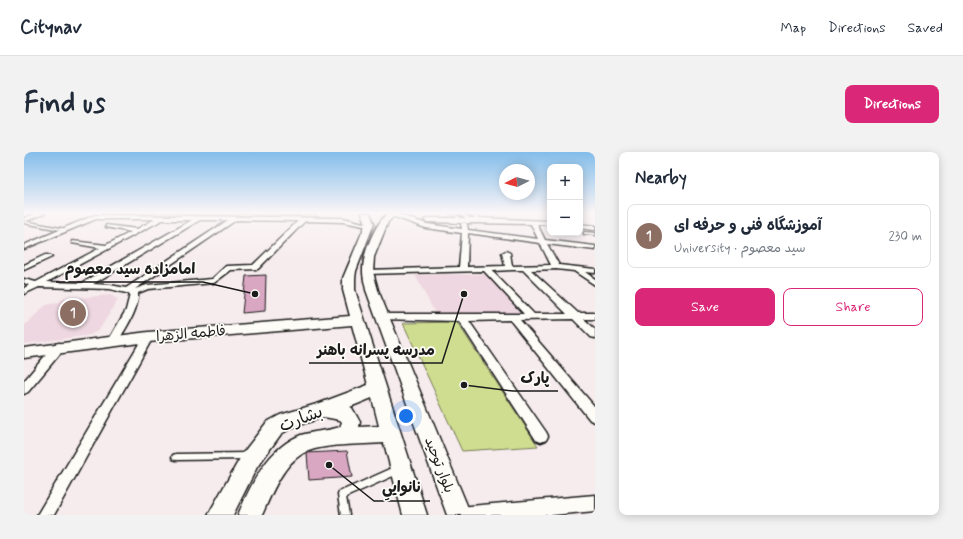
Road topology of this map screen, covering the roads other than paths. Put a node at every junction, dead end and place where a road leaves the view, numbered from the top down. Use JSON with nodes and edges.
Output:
{"nodes":[{"id":1,"x":66,"y":230,"type":"edge"},
{"id":2,"x":132,"y":230,"type":"edge"},
{"id":3,"x":179,"y":230,"type":"edge"},
{"id":4,"x":218,"y":230,"type":"edge"},
{"id":5,"x":293,"y":230,"type":"edge"},
{"id":6,"x":372,"y":230,"type":"edge"},
{"id":7,"x":376,"y":230,"type":"edge"},
{"id":8,"x":458,"y":230,"type":"edge"},
{"id":9,"x":537,"y":230,"type":"edge"},
{"id":10,"x":138,"y":231,"type":"joint"},
{"id":11,"x":466,"y":231,"type":"junction"},
{"id":12,"x":585,"y":233,"type":"dead end"},
{"id":13,"x":595,"y":234,"type":"edge"},
{"id":14,"x":74,"y":242,"type":"dead end"},
{"id":15,"x":543,"y":242,"type":"junction"},
{"id":16,"x":24,"y":247,"type":"edge"},
{"id":17,"x":107,"y":247,"type":"junction"},
{"id":18,"x":595,"y":248,"type":"edge"},
{"id":19,"x":506,"y":253,"type":"dead end"},
{"id":20,"x":48,"y":257,"type":"dead end"},
{"id":21,"x":556,"y":267,"type":"junction"},
{"id":22,"x":24,"y":268,"type":"edge"},
{"id":23,"x":525,"y":268,"type":"junction"},
{"id":24,"x":486,"y":269,"type":"junction"},
{"id":25,"x":509,"y":269,"type":"junction"},
{"id":26,"x":576,"y":269,"type":"junction"},
{"id":27,"x":463,"y":270,"type":"junction"},
{"id":28,"x":595,"y":271,"type":"edge"},
{"id":29,"x":368,"y":272,"type":"junction"},
{"id":30,"x":24,"y":281,"type":"edge"},
{"id":31,"x":595,"y":283,"type":"edge"},
{"id":32,"x":36,"y":284,"type":"junction"},
{"id":33,"x":83,"y":286,"type":"junction"},
{"id":34,"x":24,"y":291,"type":"edge"},
{"id":35,"x":131,"y":291,"type":"junction"},
{"id":36,"x":575,"y":316,"type":"junction"},
{"id":37,"x":595,"y":316,"type":"edge"},
{"id":38,"x":382,"y":317,"type":"junction"},
{"id":39,"x":512,"y":317,"type":"junction"},
{"id":40,"x":532,"y":317,"type":"junction"},
{"id":41,"x":462,"y":318,"type":"junction"},
{"id":42,"x":358,"y":320,"type":"junction"},
{"id":43,"x":595,"y":335,"type":"edge"},
{"id":44,"x":148,"y":337,"type":"junction"},
{"id":45,"x":113,"y":341,"type":"junction"},
{"id":46,"x":59,"y":348,"type":"junction"},
{"id":47,"x":24,"y":353,"type":"edge"},
{"id":48,"x":378,"y":388,"type":"junction"},
{"id":49,"x":24,"y":389,"type":"edge"},
{"id":50,"x":322,"y":410,"type":"junction"},
{"id":51,"x":595,"y":416,"type":"edge"},
{"id":52,"x":391,"y":434,"type":"junction"},
{"id":53,"x":542,"y":436,"type":"dead end"},
{"id":54,"x":333,"y":438,"type":"junction"},
{"id":55,"x":254,"y":456,"type":"junction"},
{"id":56,"x":176,"y":457,"type":"dead end"},
{"id":57,"x":401,"y":468,"type":"junction"},
{"id":58,"x":595,"y":503,"type":"edge"},
{"id":59,"x":45,"y":515,"type":"edge"},
{"id":60,"x":220,"y":515,"type":"edge"},
{"id":61,"x":250,"y":515,"type":"edge"},
{"id":62,"x":345,"y":515,"type":"edge"},
{"id":63,"x":415,"y":515,"type":"edge"},
{"id":64,"x":459,"y":515,"type":"edge"}],
"edges":[{"from":1,"to":16,"type":"street"},
{"from":2,"to":10,"type":"street"},
{"from":3,"to":33,"type":"street"},
{"from":4,"to":35,"type":"street"},
{"from":5,"to":35,"type":"street"},
{"from":6,"to":42,"type":"main road"},
{"from":7,"to":29,"type":"main road","name":"بلوار توحید"},
{"from":8,"to":11,"type":"street"},
{"from":9,"to":15,"type":"street"},
{"from":10,"to":17,"type":"street"},
{"from":11,"to":15,"type":"street"},
{"from":11,"to":27,"type":"street"},
{"from":12,"to":13,"type":"lane"},
{"from":14,"to":17,"type":"street"},
{"from":15,"to":18,"type":"street"},
{"from":15,"to":21,"type":"street"},
{"from":17,"to":32,"type":"street"},
{"from":19,"to":25,"type":"street"},
{"from":20,"to":22,"type":"street"},
{"from":21,"to":23,"type":"street"},
{"from":21,"to":26,"type":"street"},
{"from":23,"to":25,"type":"street"},
{"from":23,"to":36,"type":"street"},
{"from":24,"to":25,"type":"street"},
{"from":24,"to":27,"type":"street"},
{"from":24,"to":40,"type":"street"},
{"from":26,"to":28,"type":"street"},
{"from":26,"to":31,"type":"street"},
{"from":27,"to":29,"type":"street"},
{"from":29,"to":38,"type":"main road","name":"بلوار توحید"},
{"from":30,"to":32,"type":"street"},
{"from":32,"to":33,"type":"street"},
{"from":32,"to":34,"type":"street"},
{"from":33,"to":35,"type":"street"},
{"from":35,"to":45,"type":"street"},
{"from":36,"to":37,"type":"street"},
{"from":36,"to":40,"type":"street"},
{"from":36,"to":43,"type":"street"},
{"from":38,"to":41,"type":"street"},
{"from":38,"to":64,"type":"main road","name":"بلوار توحید"},
{"from":39,"to":40,"type":"street"},
{"from":39,"to":41,"type":"street"},
{"from":39,"to":51,"type":"street"},
{"from":41,"to":53,"type":"street"},
{"from":42,"to":44,"type":"main road","name":"فاطمه الزهرا"},
{"from":42,"to":48,"type":"main road"},
{"from":44,"to":45,"type":"main road","name":"فاطمه الزهرا"},
{"from":44,"to":59,"type":"street"},
{"from":45,"to":46,"type":"main road","name":"فاطمه الزهرا"},
{"from":46,"to":47,"type":"main road","name":"فاطمه الزهرا"},
{"from":46,"to":49,"type":"street"},
{"from":48,"to":50,"type":"main road","name":"بشارت"},
{"from":48,"to":52,"type":"main road"},
{"from":50,"to":54,"type":"main road"},
{"from":50,"to":55,"type":"main road","name":"بشارت"},
{"from":52,"to":54,"type":"main road","name":"بشارت"},
{"from":52,"to":57,"type":"main road"},
{"from":54,"to":61,"type":"main road","name":"بشارت"},
{"from":55,"to":56,"type":"lane"},
{"from":55,"to":60,"type":"main road","name":"بشارت"},
{"from":57,"to":62,"type":"lane"},
{"from":57,"to":63,"type":"main road"},
{"from":58,"to":64,"type":"street"}]}
